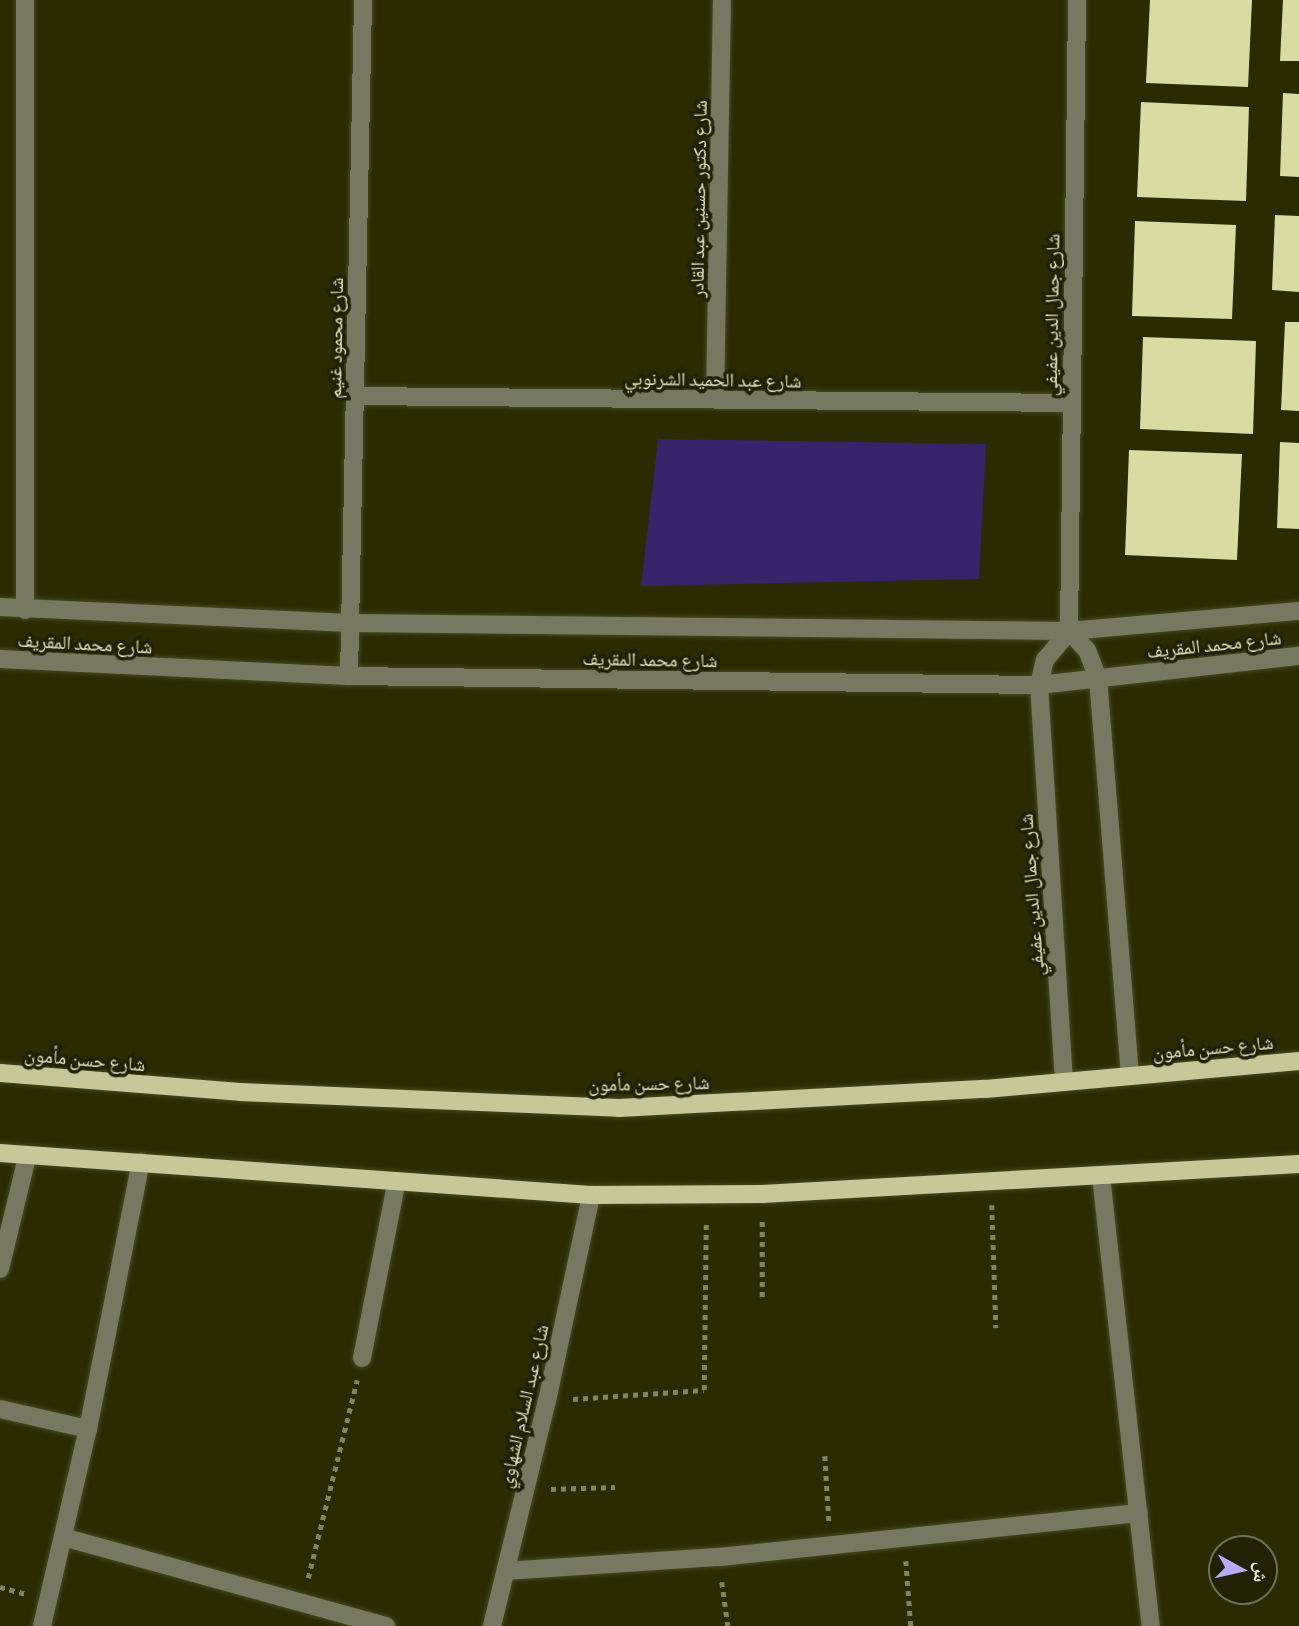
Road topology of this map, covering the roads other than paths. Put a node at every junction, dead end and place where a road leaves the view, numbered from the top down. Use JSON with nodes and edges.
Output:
{"nodes":[{"id":1,"x":24,"y":0,"type":"edge"},
{"id":2,"x":363,"y":0,"type":"edge"},
{"id":3,"x":722,"y":0,"type":"edge"},
{"id":4,"x":1077,"y":0,"type":"edge"},
{"id":5,"x":355,"y":396,"type":"junction"},
{"id":6,"x":715,"y":400,"type":"junction"},
{"id":7,"x":1070,"y":403,"type":"junction"},
{"id":8,"x":0,"y":607,"type":"edge"},
{"id":9,"x":25,"y":610,"type":"junction"},
{"id":10,"x":1299,"y":611,"type":"edge"},
{"id":11,"x":351,"y":623,"type":"junction"},
{"id":12,"x":1069,"y":631,"type":"junction"},
{"id":13,"x":1299,"y":656,"type":"edge"},
{"id":14,"x":0,"y":659,"type":"edge"},
{"id":15,"x":349,"y":676,"type":"junction"},
{"id":16,"x":1098,"y":678,"type":"junction"},
{"id":17,"x":1039,"y":685,"type":"junction"},
{"id":18,"x":1299,"y":1060,"type":"edge"},
{"id":19,"x":0,"y":1073,"type":"edge"},
{"id":20,"x":1130,"y":1076,"type":"junction"},
{"id":21,"x":1064,"y":1082,"type":"junction"},
{"id":22,"x":0,"y":1153,"type":"edge"},
{"id":23,"x":27,"y":1157,"type":"junction"},
{"id":24,"x":141,"y":1162,"type":"junction"},
{"id":25,"x":1299,"y":1164,"type":"edge"},
{"id":26,"x":1101,"y":1176,"type":"junction"},
{"id":27,"x":396,"y":1184,"type":"junction"},
{"id":28,"x":591,"y":1195,"type":"junction"},
{"id":29,"x":0,"y":1269,"type":"edge"},
{"id":30,"x":362,"y":1358,"type":"road end"},
{"id":31,"x":0,"y":1409,"type":"edge"},
{"id":32,"x":89,"y":1429,"type":"junction"},
{"id":33,"x":1139,"y":1513,"type":"junction"},
{"id":34,"x":63,"y":1537,"type":"junction"},
{"id":35,"x":506,"y":1571,"type":"junction"},
{"id":36,"x":42,"y":1626,"type":"edge"},
{"id":37,"x":386,"y":1626,"type":"edge"},
{"id":38,"x":492,"y":1626,"type":"edge"},
{"id":39,"x":1151,"y":1626,"type":"edge"}],
"edges":[{"from":1,"to":9,"type":"street"},
{"from":2,"to":5,"type":"street","name":"شارع محمود غنيم"},
{"from":3,"to":6,"type":"street","name":"شارع دكتور حسنين عبد القادر"},
{"from":4,"to":7,"type":"street","name":"شارع جمال الدين عفيفي"},
{"from":5,"to":6,"type":"street","name":"شارع عبد الحميد الشرنوبي"},
{"from":5,"to":11,"type":"street","name":"شارع محمود غنيم"},
{"from":6,"to":7,"type":"street","name":"شارع عبد الحميد الشرنوبي"},
{"from":7,"to":12,"type":"street","name":"شارع جمال الدين عفيفي"},
{"from":8,"to":9,"type":"street","name":"شارع محمد المقريف"},
{"from":9,"to":11,"type":"street","name":"شارع محمد المقريف"},
{"from":10,"to":12,"type":"street","name":"شارع محمد المقريف"},
{"from":11,"to":12,"type":"street","name":"شارع محمد المقريف"},
{"from":11,"to":15,"type":"street","name":"شارع محمود غنيم"},
{"from":12,"to":16,"type":"street"},
{"from":12,"to":17,"type":"street","name":"شارع جمال الدين عفيفي"},
{"from":13,"to":16,"type":"street","name":"شارع محمد المقريف"},
{"from":14,"to":15,"type":"street","name":"شارع محمد المقريف"},
{"from":15,"to":17,"type":"street","name":"شارع محمد المقريف"},
{"from":16,"to":17,"type":"street","name":"شارع محمد المقريف"},
{"from":16,"to":20,"type":"street"},
{"from":17,"to":21,"type":"street","name":"شارع جمال الدين عفيفي"},
{"from":18,"to":20,"type":"main road","name":"شارع حسن مأمون"},
{"from":19,"to":21,"type":"main road","name":"شارع حسن مأمون"},
{"from":20,"to":21,"type":"main road","name":"شارع حسن مأمون"},
{"from":22,"to":23,"type":"main road"},
{"from":23,"to":24,"type":"main road"},
{"from":23,"to":29,"type":"street"},
{"from":24,"to":27,"type":"main road"},
{"from":24,"to":32,"type":"street"},
{"from":25,"to":26,"type":"main road"},
{"from":26,"to":28,"type":"main road"},
{"from":26,"to":33,"type":"street"},
{"from":27,"to":28,"type":"main road"},
{"from":27,"to":30,"type":"street"},
{"from":28,"to":35,"type":"street","name":"شارع عبد السلام الشهاوي"},
{"from":31,"to":32,"type":"street"},
{"from":32,"to":34,"type":"street"},
{"from":33,"to":35,"type":"street"},
{"from":33,"to":39,"type":"street"},
{"from":34,"to":36,"type":"street"},
{"from":34,"to":37,"type":"street"},
{"from":35,"to":38,"type":"street","name":"شارع عبد السلام الشهاوي"}]}
